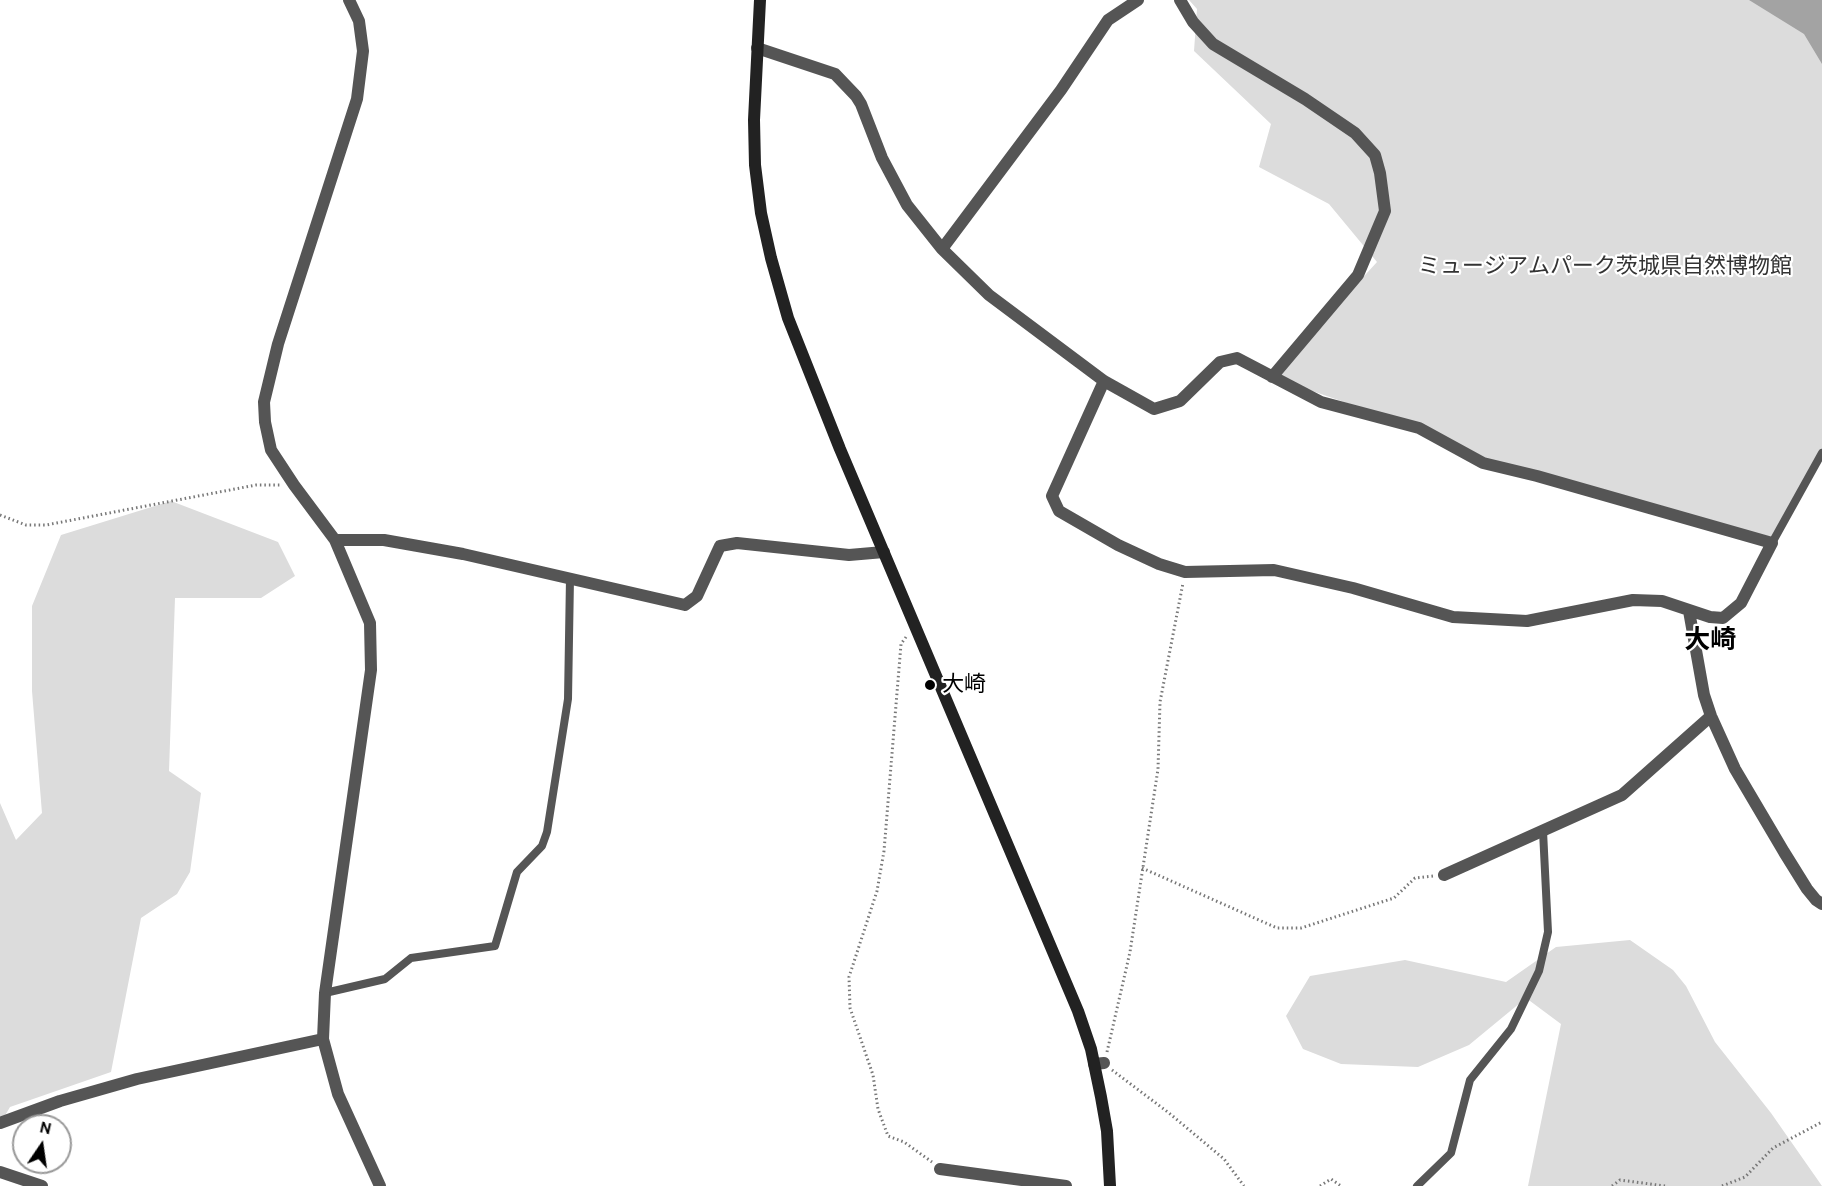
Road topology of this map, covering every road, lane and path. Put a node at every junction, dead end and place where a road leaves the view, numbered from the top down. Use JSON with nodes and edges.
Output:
{"nodes":[{"id":1,"x":349,"y":0,"type":"edge"},
{"id":2,"x":760,"y":0,"type":"edge"},
{"id":3,"x":1138,"y":0,"type":"edge"},
{"id":4,"x":1180,"y":0,"type":"edge"},
{"id":5,"x":757,"y":48,"type":"junction"},
{"id":6,"x":942,"y":249,"type":"junction"},
{"id":7,"x":1272,"y":377,"type":"junction"},
{"id":8,"x":1104,"y":381,"type":"junction"},
{"id":9,"x":1822,"y":453,"type":"edge"},
{"id":10,"x":294,"y":485,"type":"junction"},
{"id":11,"x":0,"y":515,"type":"edge"},
{"id":12,"x":335,"y":540,"type":"junction"},
{"id":13,"x":1772,"y":543,"type":"junction"},
{"id":14,"x":884,"y":552,"type":"junction"},
{"id":15,"x":1185,"y":572,"type":"junction"},
{"id":16,"x":570,"y":578,"type":"junction"},
{"id":17,"x":1689,"y":611,"type":"junction"},
{"id":18,"x":914,"y":622,"type":"junction"},
{"id":19,"x":1711,"y":716,"type":"junction"},
{"id":20,"x":1543,"y":831,"type":"junction"},
{"id":21,"x":1142,"y":868,"type":"junction"},
{"id":22,"x":1444,"y":875,"type":"joint"},
{"id":23,"x":1822,"y":904,"type":"edge"},
{"id":24,"x":325,"y":993,"type":"junction"},
{"id":25,"x":323,"y":1039,"type":"junction"},
{"id":26,"x":1099,"y":1064,"type":"junction"},
{"id":27,"x":1822,"y":1122,"type":"edge"},
{"id":28,"x":0,"y":1123,"type":"edge"},
{"id":29,"x":940,"y":1169,"type":"joint"},
{"id":30,"x":0,"y":1172,"type":"edge"},
{"id":31,"x":42,"y":1186,"type":"edge"},
{"id":32,"x":380,"y":1186,"type":"edge"},
{"id":33,"x":1066,"y":1186,"type":"edge"},
{"id":34,"x":1110,"y":1186,"type":"edge"},
{"id":35,"x":1244,"y":1186,"type":"edge"},
{"id":36,"x":1320,"y":1186,"type":"edge"},
{"id":37,"x":1341,"y":1186,"type":"edge"},
{"id":38,"x":1417,"y":1186,"type":"edge"},
{"id":39,"x":1612,"y":1186,"type":"edge"},
{"id":40,"x":1665,"y":1186,"type":"edge"},
{"id":41,"x":1722,"y":1186,"type":"edge"}],
"edges":[{"from":1,"to":10,"type":"street"},
{"from":2,"to":5,"type":"street"},
{"from":3,"to":6,"type":"street"},
{"from":4,"to":7,"type":"street"},
{"from":5,"to":6,"type":"street"},
{"from":5,"to":14,"type":"street"},
{"from":6,"to":8,"type":"street"},
{"from":7,"to":8,"type":"street"},
{"from":7,"to":13,"type":"street"},
{"from":8,"to":15,"type":"street"},
{"from":9,"to":13,"type":"lane"},
{"from":10,"to":11,"type":"path"},
{"from":10,"to":12,"type":"street"},
{"from":12,"to":16,"type":"street"},
{"from":12,"to":24,"type":"street"},
{"from":13,"to":17,"type":"street"},
{"from":14,"to":16,"type":"street"},
{"from":14,"to":18,"type":"street"},
{"from":15,"to":17,"type":"street"},
{"from":15,"to":21,"type":"path"},
{"from":16,"to":24,"type":"lane"},
{"from":17,"to":19,"type":"street"},
{"from":18,"to":26,"type":"street"},
{"from":18,"to":29,"type":"path"},
{"from":19,"to":20,"type":"street"},
{"from":19,"to":23,"type":"street"},
{"from":20,"to":22,"type":"street"},
{"from":20,"to":38,"type":"lane"},
{"from":21,"to":22,"type":"path"},
{"from":21,"to":26,"type":"path"},
{"from":24,"to":25,"type":"street"},
{"from":25,"to":28,"type":"street"},
{"from":25,"to":32,"type":"street"},
{"from":26,"to":34,"type":"street"},
{"from":26,"to":35,"type":"path"},
{"from":27,"to":41,"type":"path"},
{"from":29,"to":33,"type":"street"},
{"from":30,"to":31,"type":"street"},
{"from":36,"to":37,"type":"path"},
{"from":39,"to":40,"type":"path"}]}
